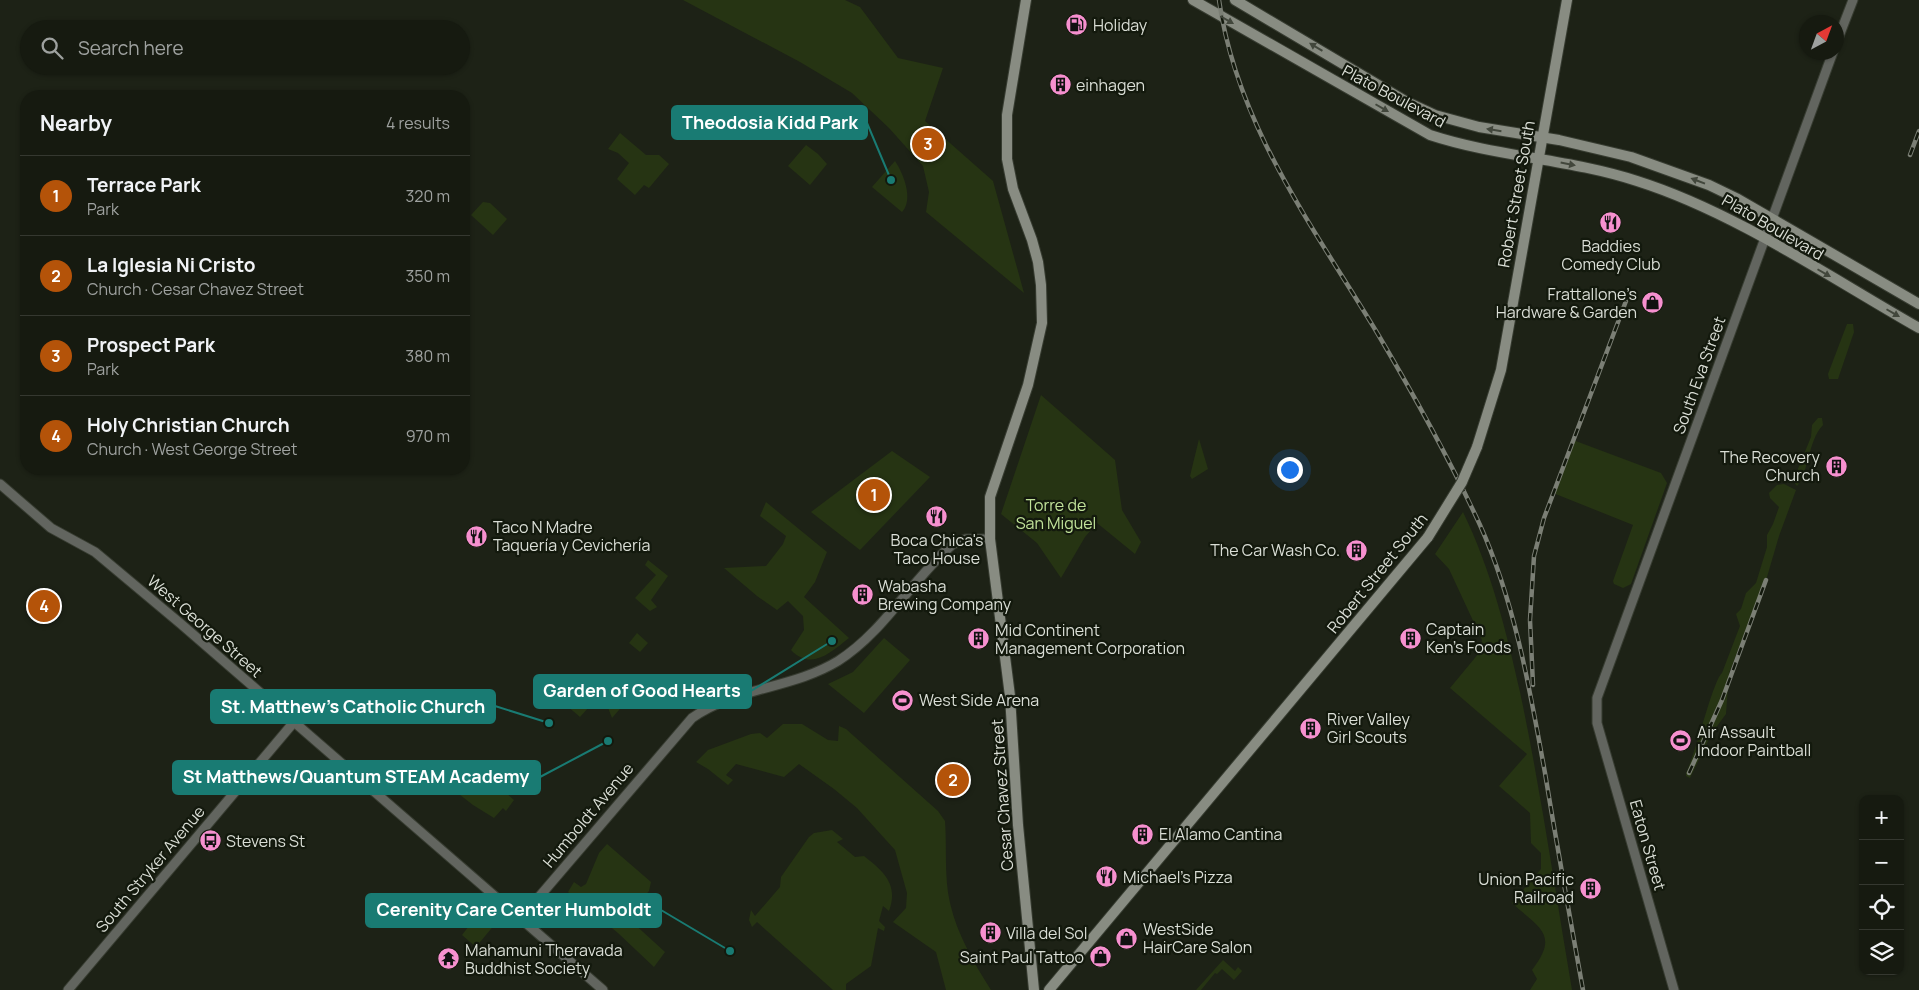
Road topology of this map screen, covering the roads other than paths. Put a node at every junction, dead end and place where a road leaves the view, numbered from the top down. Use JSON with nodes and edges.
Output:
{"nodes":[{"id":1,"x":1026,"y":0,"type":"edge"},
{"id":2,"x":1193,"y":0,"type":"edge"},
{"id":3,"x":1235,"y":0,"type":"edge"},
{"id":4,"x":1567,"y":0,"type":"edge"},
{"id":5,"x":1853,"y":0,"type":"edge"},
{"id":6,"x":1844,"y":23,"type":"edge"},
{"id":7,"x":1831,"y":60,"type":"edge"},
{"id":8,"x":1542,"y":138,"type":"junction"},
{"id":9,"x":1538,"y":158,"type":"junction"},
{"id":10,"x":1772,"y":220,"type":"junction"},
{"id":11,"x":1766,"y":240,"type":"junction"},
{"id":12,"x":1919,"y":304,"type":"edge"},
{"id":13,"x":1919,"y":328,"type":"edge"},
{"id":14,"x":0,"y":484,"type":"edge"},
{"id":15,"x":990,"y":539,"type":"junction"},
{"id":16,"x":1595,"y":708,"type":"joint"},
{"id":17,"x":294,"y":722,"type":"junction"},
{"id":18,"x":521,"y":918,"type":"junction"},
{"id":19,"x":68,"y":990,"type":"edge"},
{"id":20,"x":603,"y":990,"type":"edge"},
{"id":21,"x":1034,"y":990,"type":"edge"},
{"id":22,"x":1049,"y":990,"type":"edge"},
{"id":23,"x":1674,"y":990,"type":"edge"}],
"edges":[{"from":1,"to":15,"type":"main road","name":"Cesar Chavez Street"},
{"from":2,"to":9,"type":"main road","name":"Plato Boulevard","one_way":true},
{"from":8,"to":3,"type":"main road","name":"Plato Boulevard","one_way":true},
{"from":4,"to":8,"type":"main road","name":"Robert Street South"},
{"from":5,"to":6,"type":"street"},
{"from":7,"to":10,"type":"street","name":"South Eva Street"},
{"from":8,"to":9,"type":"main road","name":"Robert Street South"},
{"from":10,"to":8,"type":"main road","name":"Plato Boulevard","one_way":true},
{"from":9,"to":11,"type":"main road","name":"Plato Boulevard","one_way":true},
{"from":9,"to":22,"type":"main road","name":"Robert Street South","bridge":true},
{"from":10,"to":11,"type":"street","name":"South Eva Street"},
{"from":10,"to":12,"type":"main road","name":"Plato Boulevard"},
{"from":11,"to":13,"type":"main road","name":"Plato Boulevard","one_way":true},
{"from":11,"to":16,"type":"street","name":"South Eva Street"},
{"from":14,"to":17,"type":"street","name":"West George Street"},
{"from":15,"to":18,"type":"street","name":"Humboldt Avenue"},
{"from":15,"to":21,"type":"main road","name":"Cesar Chavez Street"},
{"from":16,"to":23,"type":"street","name":"Eaton Street"},
{"from":17,"to":18,"type":"street","name":"West George Street"},
{"from":17,"to":19,"type":"street","name":"South Stryker Avenue"},
{"from":18,"to":20,"type":"street","name":"West George Street"}]}
